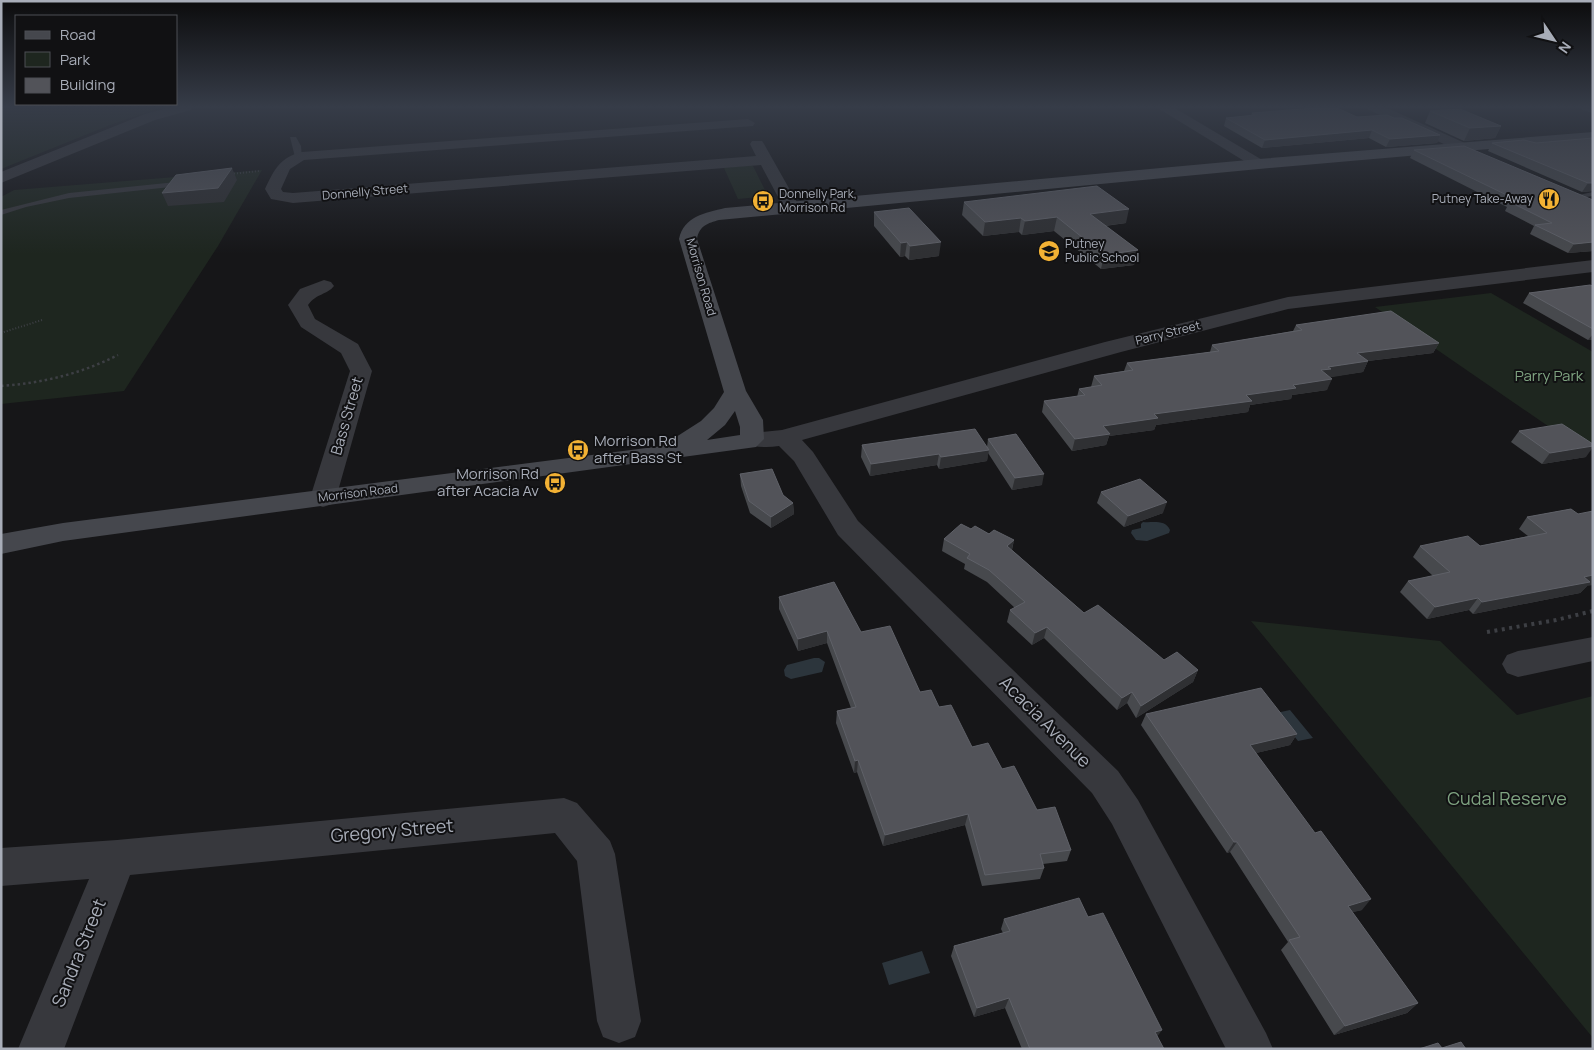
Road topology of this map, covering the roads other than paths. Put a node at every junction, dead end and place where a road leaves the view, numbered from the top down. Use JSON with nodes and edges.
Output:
{"nodes":[{"id":1,"x":55,"y":156,"type":"edge"},
{"id":2,"x":314,"y":156,"type":"edge"},
{"id":3,"x":763,"y":156,"type":"edge"},
{"id":4,"x":1246,"y":156,"type":"edge"},
{"id":5,"x":1355,"y":156,"type":"edge"},
{"id":6,"x":1482,"y":156,"type":"edge"},
{"id":7,"x":301,"y":157,"type":"joint"},
{"id":8,"x":1489,"y":159,"type":"edge"},
{"id":9,"x":765,"y":160,"type":"junction"},
{"id":10,"x":1259,"y":164,"type":"junction"},
{"id":11,"x":1,"y":178,"type":"edge"},
{"id":12,"x":207,"y":181,"type":"edge"},
{"id":13,"x":1556,"y":189,"type":"edge"},
{"id":14,"x":1593,"y":194,"type":"edge"},
{"id":15,"x":1573,"y":196,"type":"junction"},
{"id":16,"x":1593,"y":205,"type":"edge"},
{"id":17,"x":791,"y":206,"type":"junction"},
{"id":18,"x":1,"y":213,"type":"edge"},
{"id":19,"x":1593,"y":266,"type":"edge"},
{"id":20,"x":324,"y":286,"type":"dead end"},
{"id":21,"x":735,"y":392,"type":"junction"},
{"id":22,"x":768,"y":438,"type":"junction"},
{"id":23,"x":659,"y":455,"type":"junction"},
{"id":24,"x":323,"y":498,"type":"junction"},
{"id":25,"x":1,"y":544,"type":"edge"},
{"id":26,"x":1593,"y":649,"type":"edge"},
{"id":27,"x":1518,"y":664,"type":"dead end"},
{"id":28,"x":117,"y":858,"type":"junction"},
{"id":29,"x":1,"y":866,"type":"edge"},
{"id":30,"x":619,"y":1021,"type":"dead end"},
{"id":31,"x":41,"y":1049,"type":"edge"},
{"id":32,"x":1250,"y":1049,"type":"edge"}],
"edges":[{"from":1,"to":11,"type":"street"},
{"from":2,"to":7,"type":"street"},
{"from":3,"to":9,"type":"street"},
{"from":4,"to":10,"type":"street"},
{"from":5,"to":10,"type":"street","name":"Morrison Road"},
{"from":6,"to":8,"type":"street"},
{"from":7,"to":9,"type":"street","name":"Donnelly Street"},
{"from":9,"to":17,"type":"street"},
{"from":10,"to":17,"type":"street","name":"Morrison Road"},
{"from":12,"to":18,"type":"lane"},
{"from":13,"to":15,"type":"street"},
{"from":14,"to":15,"type":"lane"},
{"from":15,"to":16,"type":"street"},
{"from":17,"to":21,"type":"street","name":"Morrison Road"},
{"from":19,"to":22,"type":"street","name":"Parry Street"},
{"from":20,"to":24,"type":"street","name":"Bass Street"},
{"from":21,"to":22,"type":"street","name":"Morrison Road"},
{"from":21,"to":23,"type":"street"},
{"from":22,"to":23,"type":"street","name":"Morrison Road"},
{"from":22,"to":32,"type":"street","name":"Acacia Avenue"},
{"from":23,"to":24,"type":"street","name":"Morrison Road"},
{"from":24,"to":25,"type":"street","name":"Morrison Road"},
{"from":26,"to":27,"type":"street"},
{"from":28,"to":29,"type":"street","name":"Gregory Street"},
{"from":28,"to":30,"type":"street","name":"Gregory Street"},
{"from":28,"to":31,"type":"street","name":"Sandra Street"}]}
